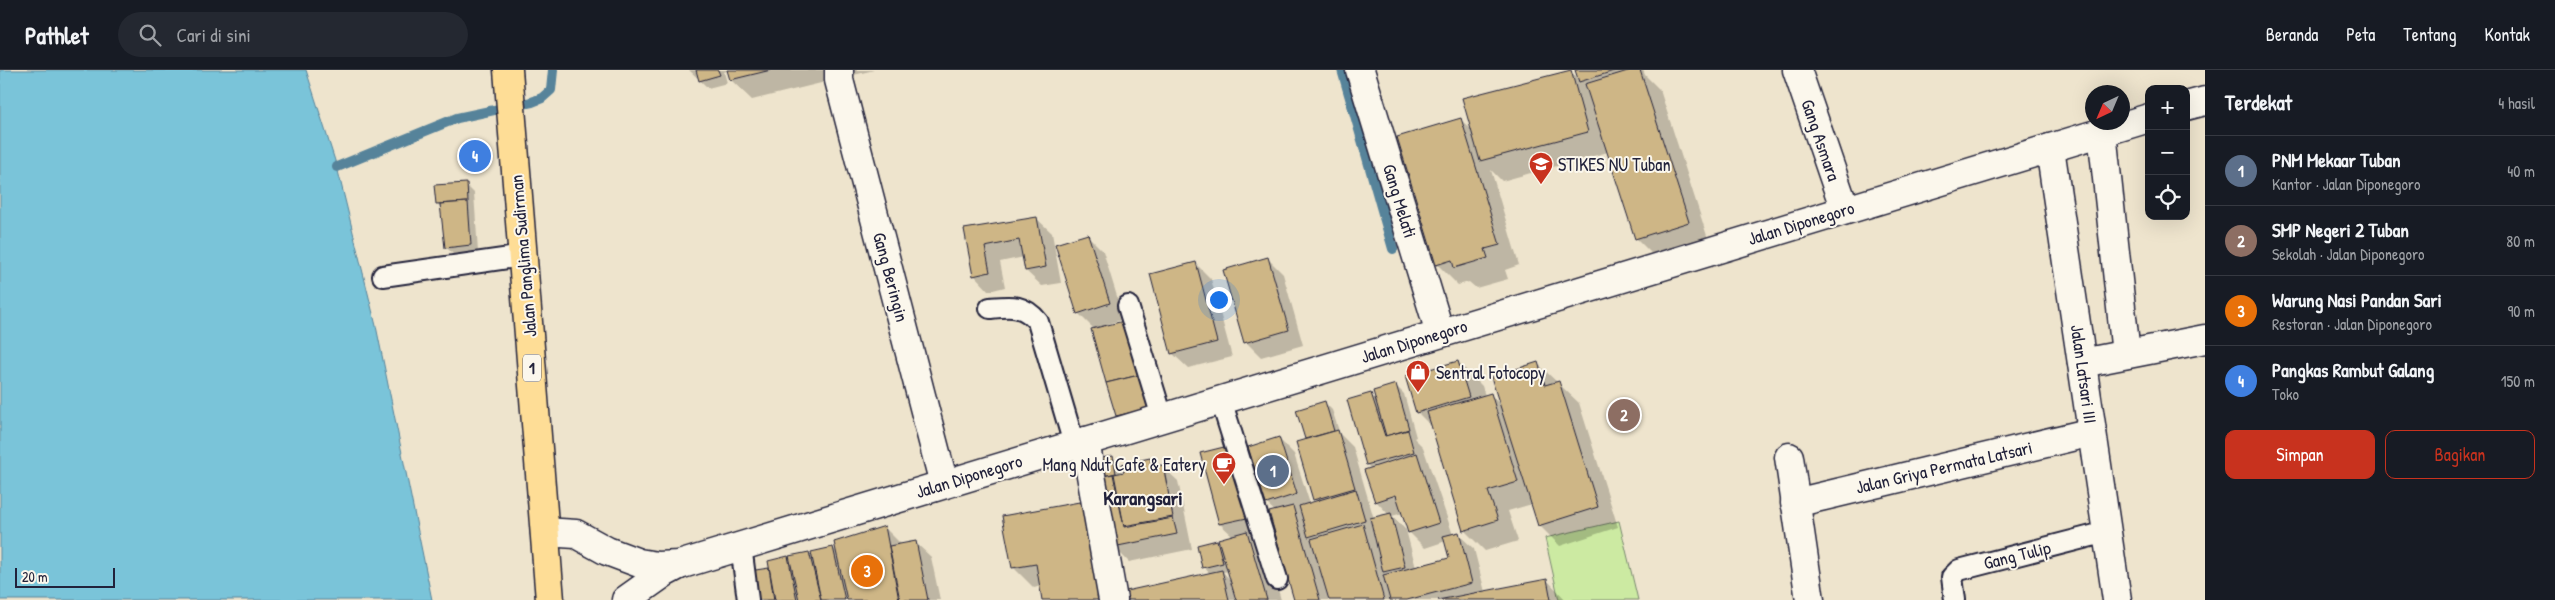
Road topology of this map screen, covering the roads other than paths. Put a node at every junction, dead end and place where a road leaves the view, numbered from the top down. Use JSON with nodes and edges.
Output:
{"nodes":[{"id":1,"x":508,"y":70,"type":"edge"},
{"id":2,"x":839,"y":70,"type":"edge"},
{"id":3,"x":1360,"y":70,"type":"edge"},
{"id":4,"x":1797,"y":70,"type":"edge"},
{"id":5,"x":2205,"y":101,"type":"edge"},
{"id":6,"x":2190,"y":105,"type":"edge"},
{"id":7,"x":2145,"y":119,"type":"edge"},
{"id":8,"x":2102,"y":132,"type":"junction"},
{"id":9,"x":2050,"y":148,"type":"junction"},
{"id":10,"x":1845,"y":210,"type":"junction"},
{"id":11,"x":523,"y":256,"type":"junction"},
{"id":12,"x":383,"y":276,"type":"dead end"},
{"id":13,"x":1128,"y":306,"type":"dead end"},
{"id":14,"x":990,"y":308,"type":"dead end"},
{"id":15,"x":1440,"y":333,"type":"junction"},
{"id":16,"x":2205,"y":339,"type":"edge"},
{"id":17,"x":2126,"y":354,"type":"junction"},
{"id":18,"x":2082,"y":363,"type":"junction"},
{"id":19,"x":1221,"y":400,"type":"junction"},
{"id":20,"x":1162,"y":418,"type":"junction"},
{"id":21,"x":2092,"y":432,"type":"junction"},
{"id":22,"x":1080,"y":443,"type":"junction"},
{"id":23,"x":1789,"y":456,"type":"dead end"},
{"id":24,"x":944,"y":484,"type":"junction"},
{"id":25,"x":1795,"y":503,"type":"junction"},
{"id":26,"x":544,"y":532,"type":"junction"},
{"id":27,"x":2107,"y":532,"type":"junction"},
{"id":28,"x":741,"y":546,"type":"junction"},
{"id":29,"x":679,"y":564,"type":"junction"},
{"id":30,"x":1277,"y":579,"type":"dead end"},
{"id":31,"x":550,"y":596,"type":"edge"},
{"id":32,"x":626,"y":600,"type":"edge"},
{"id":33,"x":748,"y":600,"type":"edge"},
{"id":34,"x":1113,"y":600,"type":"edge"},
{"id":35,"x":1810,"y":600,"type":"edge"},
{"id":36,"x":1955,"y":600,"type":"edge"},
{"id":37,"x":2117,"y":600,"type":"edge"}],
"edges":[{"from":1,"to":11,"type":"highway","name":"Jalan Panglima Sudirman","number":"1"},
{"from":2,"to":24,"type":"street","name":"Gang Beringin"},
{"from":3,"to":15,"type":"street","name":"Gang Melati"},
{"from":4,"to":10,"type":"street","name":"Gang Asmara"},
{"from":5,"to":6,"type":"street"},
{"from":7,"to":8,"type":"street","name":"Jalan Diponegoro"},
{"from":8,"to":9,"type":"street","name":"Jalan Diponegoro"},
{"from":8,"to":17,"type":"street"},
{"from":9,"to":10,"type":"street","name":"Jalan Diponegoro"},
{"from":9,"to":18,"type":"street","name":"Jalan Latsari III"},
{"from":10,"to":15,"type":"street","name":"Jalan Diponegoro"},
{"from":11,"to":12,"type":"lane"},
{"from":11,"to":26,"type":"highway","name":"Jalan Panglima Sudirman","number":"1"},
{"from":13,"to":20,"type":"lane"},
{"from":14,"to":22,"type":"lane"},
{"from":15,"to":19,"type":"street","name":"Jalan Diponegoro"},
{"from":16,"to":17,"type":"street"},
{"from":17,"to":18,"type":"street"},
{"from":18,"to":21,"type":"street","name":"Jalan Latsari III"},
{"from":19,"to":20,"type":"street","name":"Jalan Diponegoro"},
{"from":19,"to":30,"type":"lane"},
{"from":20,"to":22,"type":"street","name":"Jalan Diponegoro"},
{"from":21,"to":25,"type":"street","name":"Jalan Griya Permata Latsari"},
{"from":21,"to":27,"type":"street","name":"Jalan Latsari III"},
{"from":22,"to":24,"type":"street","name":"Jalan Diponegoro"},
{"from":22,"to":34,"type":"street"},
{"from":23,"to":25,"type":"street"},
{"from":24,"to":28,"type":"street","name":"Jalan Diponegoro"},
{"from":25,"to":35,"type":"street"},
{"from":26,"to":29,"type":"street","name":"Jalan Diponegoro"},
{"from":26,"to":31,"type":"highway","name":"Jalan Panglima Sudirman","number":"1"},
{"from":27,"to":36,"type":"lane","name":"Gang Tulip"},
{"from":27,"to":37,"type":"street","name":"Jalan Latsari III"},
{"from":28,"to":29,"type":"street","name":"Jalan Diponegoro"},
{"from":28,"to":33,"type":"lane"},
{"from":29,"to":32,"type":"street","name":"Jalan Diponegoro"}]}
